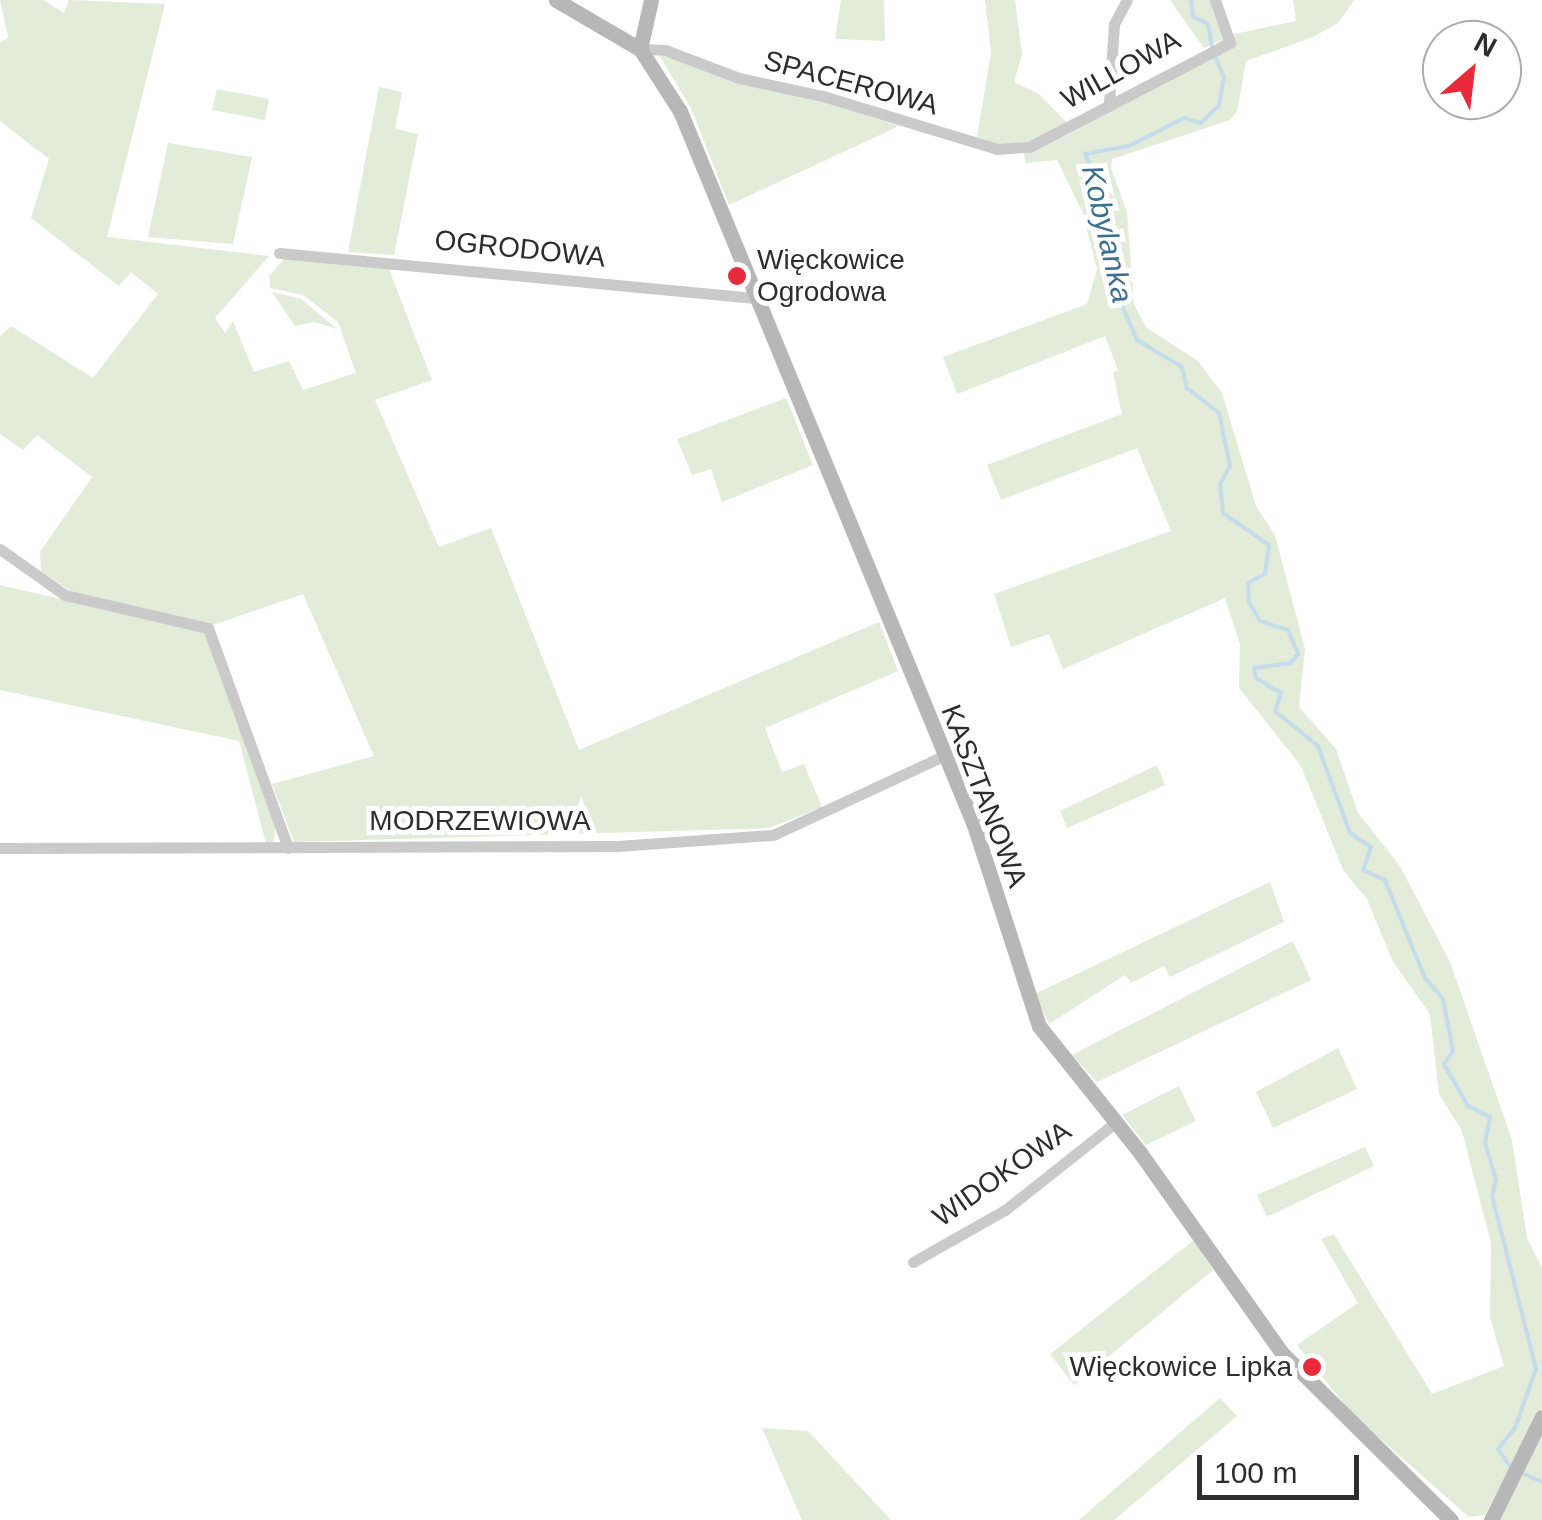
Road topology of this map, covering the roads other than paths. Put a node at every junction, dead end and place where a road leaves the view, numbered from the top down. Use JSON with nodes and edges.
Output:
{"nodes":[{"id":1,"x":556,"y":0,"type":"edge"},
{"id":2,"x":652,"y":0,"type":"edge"},
{"id":3,"x":1127,"y":0,"type":"edge"},
{"id":4,"x":1215,"y":0,"type":"edge"},
{"id":5,"x":640,"y":49,"type":"junction"},
{"id":6,"x":1109,"y":104,"type":"junction"},
{"id":7,"x":1051,"y":138,"type":"joint"},
{"id":8,"x":278,"y":253,"type":"dead end"},
{"id":9,"x":757,"y":298,"type":"junction"},
{"id":10,"x":0,"y":549,"type":"edge"},
{"id":11,"x":943,"y":756,"type":"junction"},
{"id":12,"x":0,"y":848,"type":"edge"},
{"id":13,"x":288,"y":848,"type":"junction"},
{"id":14,"x":1116,"y":1122,"type":"junction"},
{"id":15,"x":912,"y":1262,"type":"dead end"},
{"id":16,"x":1542,"y":1417,"type":"edge"},
{"id":17,"x":1452,"y":1520,"type":"edge"},
{"id":18,"x":1491,"y":1520,"type":"edge"}],
"edges":[{"from":1,"to":5,"type":"street"},
{"from":2,"to":5,"type":"street"},
{"from":3,"to":6,"type":"street"},
{"from":4,"to":6,"type":"street","name":"WILLOWA"},
{"from":5,"to":7,"type":"street","name":"SPACEROWA"},
{"from":5,"to":9,"type":"street","name":"KASZTANOWA"},
{"from":6,"to":7,"type":"street","name":"WILLOWA"},
{"from":8,"to":9,"type":"street","name":"OGRODOWA"},
{"from":9,"to":11,"type":"street","name":"KASZTANOWA"},
{"from":10,"to":13,"type":"street"},
{"from":11,"to":13,"type":"street","name":"MODRZEWIOWA"},
{"from":11,"to":14,"type":"street","name":"KASZTANOWA"},
{"from":12,"to":13,"type":"street","name":"MODRZEWIOWA"},
{"from":14,"to":15,"type":"street","name":"WIDOKOWA"},
{"from":14,"to":17,"type":"street","name":"KASZTANOWA"},
{"from":16,"to":18,"type":"street"}]}
